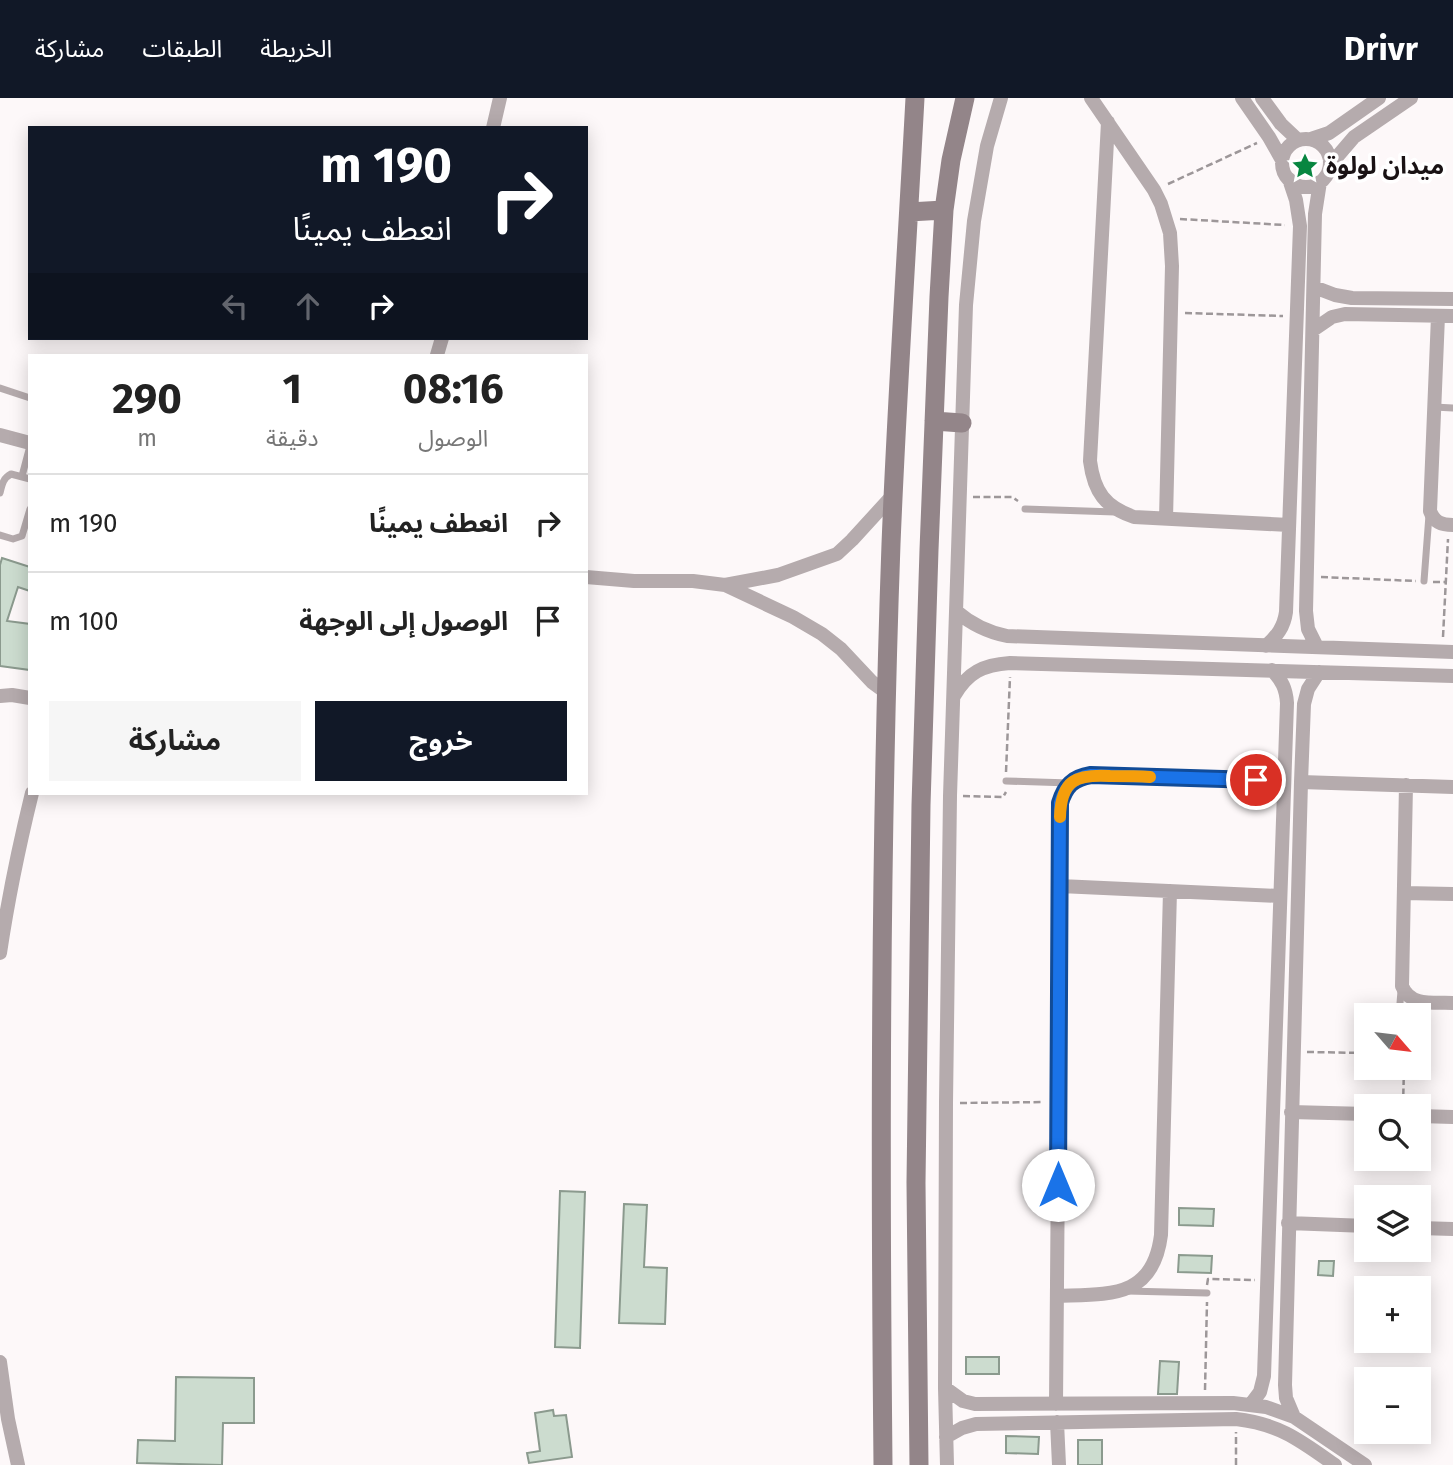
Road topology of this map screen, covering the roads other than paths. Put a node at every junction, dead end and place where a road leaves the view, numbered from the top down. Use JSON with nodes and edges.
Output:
{"nodes":[{"id":1,"x":500,"y":98,"type":"edge"},
{"id":2,"x":915,"y":98,"type":"edge"},
{"id":3,"x":965,"y":98,"type":"edge"},
{"id":4,"x":1001,"y":98,"type":"edge"},
{"id":5,"x":1091,"y":98,"type":"edge"},
{"id":6,"x":1242,"y":98,"type":"edge"},
{"id":7,"x":1262,"y":98,"type":"edge"},
{"id":8,"x":1379,"y":98,"type":"edge"},
{"id":9,"x":1411,"y":98,"type":"edge"},
{"id":10,"x":1108,"y":122,"type":"junction"},
{"id":11,"x":493,"y":126,"type":"edge"},
{"id":12,"x":1305,"y":140,"type":"junction"},
{"id":13,"x":1283,"y":160,"type":"junction"},
{"id":14,"x":1330,"y":165,"type":"junction"},
{"id":15,"x":1289,"y":179,"type":"junction"},
{"id":16,"x":1320,"y":182,"type":"junction"},
{"id":17,"x":944,"y":210,"type":"junction"},
{"id":18,"x":909,"y":212,"type":"junction"},
{"id":19,"x":1314,"y":287,"type":"junction"},
{"id":20,"x":1453,"y":299,"type":"edge"},
{"id":21,"x":1438,"y":316,"type":"junction"},
{"id":22,"x":1453,"y":316,"type":"edge"},
{"id":23,"x":1312,"y":330,"type":"junction"},
{"id":24,"x":0,"y":388,"type":"edge"},
{"id":25,"x":28,"y":397,"type":"edge"},
{"id":26,"x":1434,"y":407,"type":"junction"},
{"id":27,"x":1453,"y":408,"type":"edge"},
{"id":28,"x":934,"y":421,"type":"junction"},
{"id":29,"x":962,"y":423,"type":"junction"},
{"id":30,"x":0,"y":435,"type":"edge"},
{"id":31,"x":28,"y":443,"type":"edge"},
{"id":32,"x":26,"y":477,"type":"edge"},
{"id":33,"x":0,"y":493,"type":"edge"},
{"id":34,"x":894,"y":494,"type":"junction"},
{"id":35,"x":1025,"y":509,"type":"road end"},
{"id":36,"x":1430,"y":511,"type":"junction"},
{"id":37,"x":1120,"y":512,"type":"junction"},
{"id":38,"x":28,"y":516,"type":"edge"},
{"id":39,"x":1166,"y":519,"type":"junction"},
{"id":40,"x":1289,"y":525,"type":"junction"},
{"id":41,"x":1451,"y":525,"type":"edge"},
{"id":42,"x":0,"y":535,"type":"edge"},
{"id":43,"x":588,"y":577,"type":"edge"},
{"id":44,"x":1424,"y":581,"type":"road end"},
{"id":45,"x":725,"y":585,"type":"junction"},
{"id":46,"x":956,"y":611,"type":"junction"},
{"id":47,"x":1266,"y":646,"type":"junction"},
{"id":48,"x":1317,"y":647,"type":"junction"},
{"id":49,"x":1448,"y":652,"type":"edge"},
{"id":50,"x":1272,"y":670,"type":"junction"},
{"id":51,"x":1319,"y":672,"type":"junction"},
{"id":52,"x":1453,"y":676,"type":"edge"},
{"id":53,"x":887,"y":694,"type":"junction"},
{"id":54,"x":0,"y":696,"type":"edge"},
{"id":55,"x":28,"y":698,"type":"edge"},
{"id":56,"x":953,"y":698,"type":"junction"},
{"id":57,"x":1287,"y":703,"type":"junction"},
{"id":58,"x":1304,"y":704,"type":"junction"},
{"id":59,"x":1006,"y":781,"type":"road end"},
{"id":60,"x":1284,"y":781,"type":"junction"},
{"id":61,"x":1301,"y":782,"type":"junction"},
{"id":62,"x":1070,"y":783,"type":"junction"},
{"id":63,"x":1406,"y":785,"type":"junction"},
{"id":64,"x":1453,"y":786,"type":"edge"},
{"id":65,"x":32,"y":795,"type":"edge"},
{"id":66,"x":1060,"y":886,"type":"junction"},
{"id":67,"x":1170,"y":891,"type":"junction"},
{"id":68,"x":1404,"y":893,"type":"junction"},
{"id":69,"x":1453,"y":894,"type":"edge"},
{"id":70,"x":1280,"y":896,"type":"junction"},
{"id":71,"x":0,"y":953,"type":"edge"},
{"id":72,"x":1402,"y":986,"type":"junction"},
{"id":73,"x":1400,"y":1003,"type":"edge"},
{"id":74,"x":1453,"y":1003,"type":"edge"},
{"id":75,"x":1291,"y":1112,"type":"junction"},
{"id":76,"x":1354,"y":1114,"type":"edge"},
{"id":77,"x":1431,"y":1116,"type":"edge"},
{"id":78,"x":1453,"y":1117,"type":"edge"},
{"id":79,"x":1288,"y":1223,"type":"junction"},
{"id":80,"x":1354,"y":1226,"type":"edge"},
{"id":81,"x":1431,"y":1228,"type":"edge"},
{"id":82,"x":1453,"y":1229,"type":"edge"},
{"id":83,"x":1124,"y":1291,"type":"junction"},
{"id":84,"x":1207,"y":1293,"type":"road end"},
{"id":85,"x":1057,"y":1296,"type":"junction"},
{"id":86,"x":0,"y":1362,"type":"edge"},
{"id":87,"x":945,"y":1388,"type":"junction"},
{"id":88,"x":988,"y":1404,"type":"junction"},
{"id":89,"x":1056,"y":1404,"type":"junction"},
{"id":90,"x":1205,"y":1404,"type":"junction"},
{"id":91,"x":1251,"y":1404,"type":"junction"},
{"id":92,"x":1294,"y":1417,"type":"junction"},
{"id":93,"x":1204,"y":1419,"type":"junction"},
{"id":94,"x":1057,"y":1422,"type":"junction"},
{"id":95,"x":988,"y":1424,"type":"junction"},
{"id":96,"x":946,"y":1437,"type":"junction"},
{"id":97,"x":1361,"y":1464,"type":"edge"},
{"id":98,"x":18,"y":1465,"type":"edge"},
{"id":99,"x":883,"y":1465,"type":"edge"},
{"id":100,"x":919,"y":1465,"type":"edge"},
{"id":101,"x":947,"y":1465,"type":"edge"},
{"id":102,"x":1059,"y":1465,"type":"edge"},
{"id":103,"x":1335,"y":1465,"type":"edge"}],
"edges":[{"from":1,"to":11,"type":"street"},
{"from":2,"to":18,"type":"street"},
{"from":3,"to":17,"type":"street"},
{"from":4,"to":29,"type":"street"},
{"from":5,"to":10,"type":"street"},
{"from":6,"to":13,"type":"street"},
{"from":7,"to":12,"type":"street"},
{"from":8,"to":12,"type":"street"},
{"from":9,"to":14,"type":"street"},
{"from":10,"to":37,"type":"street"},
{"from":10,"to":39,"type":"street"},
{"from":12,"to":13,"type":"street"},
{"from":12,"to":14,"type":"street"},
{"from":13,"to":15,"type":"street"},
{"from":14,"to":16,"type":"street"},
{"from":15,"to":16,"type":"street"},
{"from":15,"to":40,"type":"street"},
{"from":16,"to":19,"type":"street"},
{"from":17,"to":18,"type":"street"},
{"from":17,"to":28,"type":"street"},
{"from":18,"to":34,"type":"street"},
{"from":19,"to":20,"type":"street"},
{"from":19,"to":23,"type":"street"},
{"from":21,"to":22,"type":"street"},
{"from":21,"to":23,"type":"street"},
{"from":21,"to":26,"type":"street"},
{"from":23,"to":48,"type":"street"},
{"from":24,"to":25,"type":"lane"},
{"from":26,"to":27,"type":"lane"},
{"from":26,"to":36,"type":"street"},
{"from":28,"to":29,"type":"street"},
{"from":28,"to":100,"type":"street"},
{"from":29,"to":46,"type":"street"},
{"from":30,"to":31,"type":"street"},
{"from":32,"to":33,"type":"lane"},
{"from":34,"to":45,"type":"street"},
{"from":34,"to":53,"type":"street"},
{"from":35,"to":37,"type":"lane"},
{"from":36,"to":41,"type":"street"},
{"from":36,"to":44,"type":"lane"},
{"from":37,"to":39,"type":"street"},
{"from":38,"to":42,"type":"lane"},
{"from":39,"to":40,"type":"street"},
{"from":40,"to":47,"type":"street"},
{"from":43,"to":45,"type":"street"},
{"from":45,"to":53,"type":"street"},
{"from":46,"to":47,"type":"street"},
{"from":46,"to":56,"type":"street"},
{"from":47,"to":48,"type":"street"},
{"from":48,"to":49,"type":"street"},
{"from":50,"to":51,"type":"street"},
{"from":50,"to":56,"type":"street"},
{"from":50,"to":57,"type":"street"},
{"from":51,"to":52,"type":"street"},
{"from":51,"to":58,"type":"street"},
{"from":53,"to":99,"type":"street"},
{"from":54,"to":55,"type":"street"},
{"from":56,"to":87,"type":"street"},
{"from":57,"to":58,"type":"street"},
{"from":57,"to":60,"type":"street"},
{"from":58,"to":61,"type":"street"},
{"from":59,"to":62,"type":"lane"},
{"from":60,"to":62,"type":"street"},
{"from":60,"to":70,"type":"street"},
{"from":61,"to":63,"type":"street"},
{"from":61,"to":75,"type":"street"},
{"from":62,"to":66,"type":"street"},
{"from":63,"to":64,"type":"street"},
{"from":63,"to":68,"type":"street"},
{"from":65,"to":71,"type":"street"},
{"from":66,"to":67,"type":"street"},
{"from":66,"to":85,"type":"street"},
{"from":67,"to":70,"type":"street"},
{"from":67,"to":83,"type":"street"},
{"from":68,"to":69,"type":"street"},
{"from":68,"to":72,"type":"street"},
{"from":70,"to":91,"type":"street"},
{"from":72,"to":73,"type":"lane"},
{"from":72,"to":74,"type":"street"},
{"from":75,"to":76,"type":"street"},
{"from":75,"to":79,"type":"street"},
{"from":77,"to":78,"type":"street"},
{"from":79,"to":80,"type":"street"},
{"from":79,"to":92,"type":"street"},
{"from":81,"to":82,"type":"street"},
{"from":83,"to":84,"type":"lane"},
{"from":83,"to":85,"type":"street"},
{"from":85,"to":89,"type":"street"},
{"from":86,"to":98,"type":"street"},
{"from":87,"to":88,"type":"street"},
{"from":87,"to":96,"type":"street"},
{"from":88,"to":89,"type":"street"},
{"from":88,"to":95,"type":"street"},
{"from":89,"to":90,"type":"street"},
{"from":90,"to":91,"type":"street"},
{"from":90,"to":93,"type":"street"},
{"from":91,"to":92,"type":"street"},
{"from":92,"to":97,"type":"street"},
{"from":93,"to":94,"type":"street"},
{"from":93,"to":103,"type":"street"},
{"from":94,"to":95,"type":"street"},
{"from":94,"to":102,"type":"street"},
{"from":95,"to":96,"type":"street"},
{"from":96,"to":101,"type":"street"}]}
